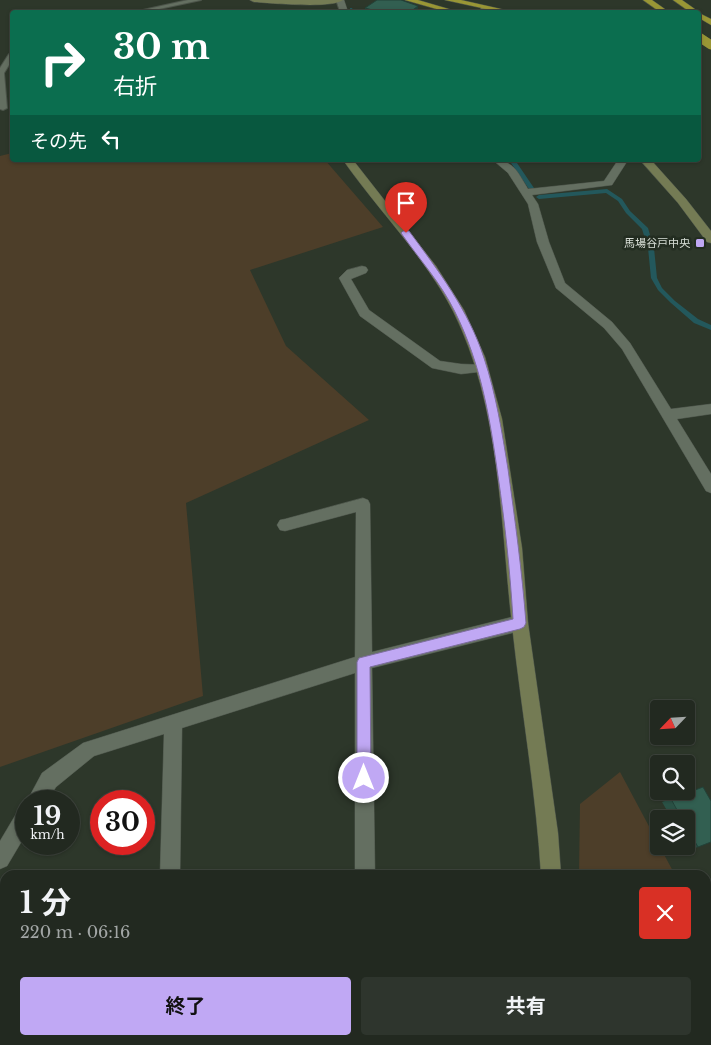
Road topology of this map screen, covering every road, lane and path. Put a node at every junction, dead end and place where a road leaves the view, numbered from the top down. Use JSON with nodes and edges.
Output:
{"nodes":[{"id":1,"x":198,"y":0,"type":"edge"},
{"id":2,"x":254,"y":0,"type":"edge"},
{"id":3,"x":339,"y":0,"type":"edge"},
{"id":4,"x":409,"y":0,"type":"edge"},
{"id":5,"x":450,"y":0,"type":"edge"},
{"id":6,"x":647,"y":0,"type":"edge"},
{"id":7,"x":676,"y":0,"type":"edge"},
{"id":8,"x":274,"y":2,"type":"junction"},
{"id":9,"x":267,"y":9,"type":"dead end"},
{"id":10,"x":147,"y":10,"type":"edge"},
{"id":11,"x":447,"y":10,"type":"edge"},
{"id":12,"x":484,"y":10,"type":"edge"},
{"id":13,"x":662,"y":10,"type":"edge"},
{"id":14,"x":692,"y":10,"type":"edge"},
{"id":15,"x":10,"y":59,"type":"edge"},
{"id":16,"x":0,"y":73,"type":"edge"},
{"id":17,"x":3,"y":108,"type":"dead end"},
{"id":18,"x":350,"y":162,"type":"edge"},
{"id":19,"x":501,"y":162,"type":"edge"},
{"id":20,"x":622,"y":162,"type":"edge"},
{"id":21,"x":647,"y":162,"type":"edge"},
{"id":22,"x":527,"y":192,"type":"junction"},
{"id":23,"x":711,"y":239,"type":"edge"},
{"id":24,"x":362,"y":270,"type":"dead end"},
{"id":25,"x":482,"y":368,"type":"junction"},
{"id":26,"x":711,"y":409,"type":"edge"},
{"id":27,"x":668,"y":415,"type":"junction"},
{"id":28,"x":711,"y":487,"type":"edge"},
{"id":29,"x":285,"y":525,"type":"dead end"},
{"id":30,"x":520,"y":623,"type":"junction"},
{"id":31,"x":364,"y":662,"type":"junction"},
{"id":32,"x":173,"y":722,"type":"junction"},
{"id":33,"x":43,"y":790,"type":"edge"},
{"id":34,"x":15,"y":834,"type":"edge"},
{"id":35,"x":0,"y":859,"type":"edge"},
{"id":36,"x":170,"y":870,"type":"edge"},
{"id":37,"x":365,"y":870,"type":"edge"},
{"id":38,"x":551,"y":870,"type":"edge"}],
"edges":[{"from":1,"to":10,"type":"lane"},
{"from":2,"to":8,"type":"street"},
{"from":3,"to":8,"type":"street"},
{"from":4,"to":11,"type":"highway"},
{"from":5,"to":12,"type":"highway"},
{"from":6,"to":13,"type":"highway"},
{"from":7,"to":14,"type":"highway"},
{"from":8,"to":9,"type":"street"},
{"from":15,"to":16,"type":"lane"},
{"from":16,"to":17,"type":"lane"},
{"from":18,"to":25,"type":"street"},
{"from":19,"to":22,"type":"street"},
{"from":20,"to":22,"type":"street"},
{"from":21,"to":23,"type":"street"},
{"from":22,"to":27,"type":"street"},
{"from":24,"to":25,"type":"street"},
{"from":25,"to":30,"type":"street"},
{"from":26,"to":27,"type":"street"},
{"from":27,"to":28,"type":"street"},
{"from":29,"to":31,"type":"street"},
{"from":30,"to":31,"type":"street"},
{"from":30,"to":38,"type":"street"},
{"from":31,"to":32,"type":"street"},
{"from":31,"to":37,"type":"street"},
{"from":32,"to":33,"type":"street"},
{"from":32,"to":36,"type":"street"},
{"from":34,"to":35,"type":"street"}]}
